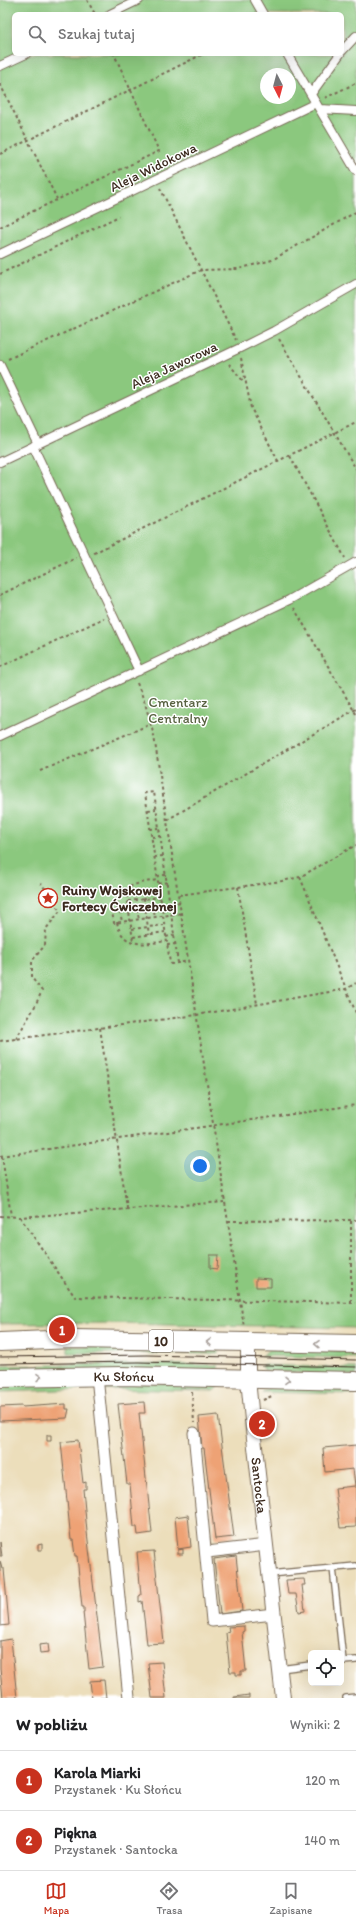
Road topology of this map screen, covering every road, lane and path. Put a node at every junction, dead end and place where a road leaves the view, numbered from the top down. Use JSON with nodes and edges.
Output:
{"nodes":[{"id":1,"x":87,"y":0,"type":"edge"},
{"id":2,"x":139,"y":0,"type":"edge"},
{"id":3,"x":255,"y":0,"type":"edge"},
{"id":4,"x":93,"y":12,"type":"edge"},
{"id":5,"x":114,"y":12,"type":"edge"},
{"id":6,"x":262,"y":12,"type":"edge"},
{"id":7,"x":356,"y":36,"type":"edge"},
{"id":8,"x":344,"y":49,"type":"edge"},
{"id":9,"x":22,"y":56,"type":"edge"},
{"id":10,"x":115,"y":56,"type":"edge"},
{"id":11,"x":199,"y":56,"type":"edge"},
{"id":12,"x":288,"y":56,"type":"edge"},
{"id":13,"x":339,"y":56,"type":"edge"},
{"id":14,"x":0,"y":66,"type":"edge"},
{"id":15,"x":356,"y":83,"type":"edge"},
{"id":16,"x":0,"y":84,"type":"edge"},
{"id":17,"x":131,"y":90,"type":"junction"},
{"id":18,"x":311,"y":94,"type":"junction"},
{"id":19,"x":318,"y":106,"type":"junction"},
{"id":20,"x":356,"y":111,"type":"edge"},
{"id":21,"x":28,"y":140,"type":"junction"},
{"id":22,"x":0,"y":154,"type":"edge"},
{"id":23,"x":356,"y":171,"type":"edge"},
{"id":24,"x":156,"y":179,"type":"junction"},
{"id":25,"x":57,"y":200,"type":"junction"},
{"id":26,"x":356,"y":212,"type":"edge"},
{"id":27,"x":119,"y":216,"type":"dead end"},
{"id":28,"x":0,"y":227,"type":"edge"},
{"id":29,"x":0,"y":254,"type":"edge"},
{"id":30,"x":201,"y":270,"type":"junction"},
{"id":31,"x":0,"y":274,"type":"edge"},
{"id":32,"x":356,"y":284,"type":"edge"},
{"id":33,"x":274,"y":331,"type":"junction"},
{"id":34,"x":240,"y":348,"type":"junction"},
{"id":35,"x":221,"y":357,"type":"junction"},
{"id":36,"x":7,"y":360,"type":"dead end"},
{"id":37,"x":0,"y":365,"type":"edge"},
{"id":38,"x":245,"y":383,"type":"junction"},
{"id":39,"x":356,"y":422,"type":"edge"},
{"id":40,"x":335,"y":433,"type":"junction"},
{"id":41,"x":36,"y":445,"type":"junction"},
{"id":42,"x":290,"y":455,"type":"junction"},
{"id":43,"x":278,"y":461,"type":"junction"},
{"id":44,"x":0,"y":462,"type":"edge"},
{"id":45,"x":356,"y":469,"type":"edge"},
{"id":46,"x":85,"y":556,"type":"junction"},
{"id":47,"x":352,"y":564,"type":"edge"},
{"id":48,"x":0,"y":595,"type":"edge"},
{"id":49,"x":289,"y":600,"type":"junction"},
{"id":50,"x":112,"y":614,"type":"junction"},
{"id":51,"x":0,"y":667,"type":"edge"},
{"id":52,"x":136,"y":673,"type":"junction"},
{"id":53,"x":355,"y":710,"type":"edge"},
{"id":54,"x":356,"y":714,"type":"edge"},
{"id":55,"x":151,"y":724,"type":"junction"},
{"id":56,"x":0,"y":736,"type":"edge"},
{"id":57,"x":40,"y":771,"type":"dead end"},
{"id":58,"x":156,"y":809,"type":"junction"},
{"id":59,"x":147,"y":810,"type":"junction"},
{"id":60,"x":167,"y":820,"type":"junction"},
{"id":61,"x":159,"y":828,"type":"junction"},
{"id":62,"x":150,"y":829,"type":"junction"},
{"id":63,"x":160,"y":836,"type":"junction"},
{"id":64,"x":151,"y":837,"type":"junction"},
{"id":65,"x":356,"y":845,"type":"edge"},
{"id":66,"x":163,"y":856,"type":"junction"},
{"id":67,"x":154,"y":857,"type":"junction"},
{"id":68,"x":166,"y":875,"type":"junction"},
{"id":69,"x":157,"y":876,"type":"junction"},
{"id":70,"x":300,"y":877,"type":"junction"},
{"id":71,"x":158,"y":880,"type":"junction"},
{"id":72,"x":167,"y":882,"type":"junction"},
{"id":73,"x":41,"y":883,"type":"dead end"},
{"id":74,"x":158,"y":884,"type":"junction"},
{"id":75,"x":238,"y":887,"type":"junction"},
{"id":76,"x":126,"y":889,"type":"junction"},
{"id":77,"x":159,"y":889,"type":"junction"},
{"id":78,"x":143,"y":892,"type":"junction"},
{"id":79,"x":126,"y":894,"type":"junction"},
{"id":80,"x":179,"y":895,"type":"junction"},
{"id":81,"x":160,"y":897,"type":"junction"},
{"id":82,"x":144,"y":899,"type":"junction"},
{"id":83,"x":127,"y":901,"type":"junction"},
{"id":84,"x":180,"y":902,"type":"junction"},
{"id":85,"x":170,"y":904,"type":"junction"},
{"id":86,"x":161,"y":905,"type":"junction"},
{"id":87,"x":153,"y":906,"type":"junction"},
{"id":88,"x":145,"y":907,"type":"junction"},
{"id":89,"x":137,"y":909,"type":"junction"},
{"id":90,"x":129,"y":910,"type":"junction"},
{"id":91,"x":117,"y":911,"type":"junction"},
{"id":92,"x":120,"y":911,"type":"junction"},
{"id":93,"x":182,"y":913,"type":"junction"},
{"id":94,"x":172,"y":915,"type":"junction"},
{"id":95,"x":163,"y":916,"type":"junction"},
{"id":96,"x":155,"y":917,"type":"junction"},
{"id":97,"x":147,"y":918,"type":"junction"},
{"id":98,"x":139,"y":919,"type":"junction"},
{"id":99,"x":130,"y":921,"type":"junction"},
{"id":100,"x":118,"y":922,"type":"junction"},
{"id":101,"x":122,"y":922,"type":"junction"},
{"id":102,"x":164,"y":925,"type":"junction"},
{"id":103,"x":148,"y":927,"type":"junction"},
{"id":104,"x":131,"y":930,"type":"junction"},
{"id":105,"x":165,"y":932,"type":"junction"},
{"id":106,"x":149,"y":935,"type":"junction"},
{"id":107,"x":175,"y":935,"type":"junction"},
{"id":108,"x":132,"y":937,"type":"junction"},
{"id":109,"x":166,"y":937,"type":"junction"},
{"id":110,"x":167,"y":941,"type":"junction"},
{"id":111,"x":133,"y":942,"type":"junction"},
{"id":112,"x":176,"y":944,"type":"junction"},
{"id":113,"x":167,"y":945,"type":"junction"},
{"id":114,"x":189,"y":961,"type":"junction"},
{"id":115,"x":178,"y":963,"type":"junction"},
{"id":116,"x":356,"y":983,"type":"edge"},
{"id":117,"x":346,"y":989,"type":"junction"},
{"id":118,"x":258,"y":1004,"type":"junction"},
{"id":119,"x":356,"y":1013,"type":"edge"},
{"id":120,"x":197,"y":1015,"type":"junction"},
{"id":121,"x":100,"y":1028,"type":"junction"},
{"id":122,"x":16,"y":1039,"type":"junction"},
{"id":123,"x":0,"y":1041,"type":"edge"},
{"id":124,"x":356,"y":1105,"type":"edge"},
{"id":125,"x":213,"y":1125,"type":"junction"},
{"id":126,"x":117,"y":1139,"type":"junction"},
{"id":127,"x":1,"y":1156,"type":"edge"},
{"id":128,"x":224,"y":1202,"type":"junction"},
{"id":129,"x":127,"y":1208,"type":"junction"},
{"id":130,"x":0,"y":1216,"type":"edge"},
{"id":131,"x":11,"y":1216,"type":"junction"},
{"id":132,"x":20,"y":1217,"type":"junction"},
{"id":133,"x":228,"y":1220,"type":"junction"},
{"id":134,"x":352,"y":1220,"type":"junction"},
{"id":135,"x":356,"y":1220,"type":"edge"},
{"id":136,"x":240,"y":1300,"type":"junction"},
{"id":137,"x":351,"y":1302,"type":"junction"},
{"id":138,"x":356,"y":1303,"type":"edge"},
{"id":139,"x":0,"y":1342,"type":"edge"},
{"id":140,"x":248,"y":1343,"type":"junction"},
{"id":141,"x":356,"y":1344,"type":"edge"},
{"id":142,"x":96,"y":1376,"type":"junction"},
{"id":143,"x":0,"y":1378,"type":"edge"},
{"id":144,"x":248,"y":1379,"type":"junction"},
{"id":145,"x":356,"y":1381,"type":"edge"},
{"id":146,"x":277,"y":1395,"type":"dead end"},
{"id":147,"x":262,"y":1401,"type":"dead end"},
{"id":148,"x":194,"y":1433,"type":"dead end"},
{"id":149,"x":266,"y":1545,"type":"junction"},
{"id":150,"x":207,"y":1552,"type":"junction"},
{"id":151,"x":356,"y":1566,"type":"edge"},
{"id":152,"x":332,"y":1568,"type":"junction"},
{"id":153,"x":269,"y":1574,"type":"junction"},
{"id":154,"x":274,"y":1614,"type":"junction"},
{"id":155,"x":341,"y":1650,"type":"edge"},
{"id":156,"x":356,"y":1660,"type":"edge"},
{"id":157,"x":344,"y":1662,"type":"edge"},
{"id":158,"x":308,"y":1665,"type":"edge"},
{"id":159,"x":280,"y":1669,"type":"junction"},
{"id":160,"x":356,"y":1697,"type":"edge"},
{"id":161,"x":129,"y":1698,"type":"edge"},
{"id":162,"x":283,"y":1698,"type":"edge"},
{"id":163,"x":346,"y":1698,"type":"edge"}],
"edges":[{"from":1,"to":4,"type":"path"},
{"from":2,"to":5,"type":"street"},
{"from":3,"to":6,"type":"street"},
{"from":7,"to":8,"type":"street"},
{"from":9,"to":14,"type":"street"},
{"from":10,"to":17,"type":"path"},
{"from":11,"to":17,"type":"path"},
{"from":12,"to":18,"type":"street"},
{"from":13,"to":18,"type":"street"},
{"from":15,"to":19,"type":"path"},
{"from":16,"to":21,"type":"path"},
{"from":17,"to":21,"type":"path"},
{"from":17,"to":25,"type":"path"},
{"from":18,"to":19,"type":"street"},
{"from":19,"to":20,"type":"street"},
{"from":19,"to":23,"type":"street"},
{"from":19,"to":24,"type":"street","name":"Aleja Widokowa"},
{"from":21,"to":22,"type":"path"},
{"from":21,"to":25,"type":"path"},
{"from":24,"to":29,"type":"street","name":"Aleja Widokowa"},
{"from":24,"to":30,"type":"path"},
{"from":25,"to":28,"type":"path"},
{"from":26,"to":30,"type":"path"},
{"from":27,"to":31,"type":"path"},
{"from":30,"to":34,"type":"path"},
{"from":30,"to":36,"type":"path"},
{"from":32,"to":33,"type":"street","name":"Aleja Jaworowa"},
{"from":33,"to":34,"type":"street","name":"Aleja Jaworowa"},
{"from":33,"to":40,"type":"path"},
{"from":34,"to":35,"type":"street","name":"Aleja Jaworowa"},
{"from":34,"to":38,"type":"path"},
{"from":35,"to":38,"type":"path"},
{"from":35,"to":41,"type":"street","name":"Aleja Jaworowa"},
{"from":37,"to":41,"type":"street"},
{"from":38,"to":43,"type":"path"},
{"from":39,"to":40,"type":"path"},
{"from":40,"to":42,"type":"path"},
{"from":40,"to":45,"type":"path"},
{"from":41,"to":44,"type":"street","name":"Aleja Jaworowa"},
{"from":41,"to":46,"type":"street"},
{"from":42,"to":43,"type":"path"},
{"from":42,"to":47,"type":"path"},
{"from":43,"to":46,"type":"path"},
{"from":46,"to":48,"type":"path"},
{"from":46,"to":50,"type":"street"},
{"from":47,"to":49,"type":"street"},
{"from":49,"to":52,"type":"street"},
{"from":49,"to":53,"type":"path"},
{"from":50,"to":51,"type":"path"},
{"from":50,"to":52,"type":"street"},
{"from":52,"to":55,"type":"path"},
{"from":52,"to":56,"type":"street"},
{"from":53,"to":54,"type":"path"},
{"from":53,"to":60,"type":"path"},
{"from":55,"to":57,"type":"path"},
{"from":55,"to":60,"type":"path"},
{"from":58,"to":59,"type":"path"},
{"from":58,"to":59,"type":"path"},
{"from":58,"to":61,"type":"path"},
{"from":59,"to":62,"type":"path"},
{"from":60,"to":80,"type":"path"},
{"from":61,"to":62,"type":"path"},
{"from":61,"to":63,"type":"path"},
{"from":62,"to":64,"type":"path"},
{"from":63,"to":64,"type":"path"},
{"from":63,"to":66,"type":"path"},
{"from":64,"to":67,"type":"path"},
{"from":65,"to":70,"type":"path"},
{"from":66,"to":67,"type":"path"},
{"from":66,"to":68,"type":"path"},
{"from":67,"to":69,"type":"path"},
{"from":68,"to":69,"type":"path"},
{"from":68,"to":72,"type":"path"},
{"from":69,"to":71,"type":"path"},
{"from":70,"to":75,"type":"path"},
{"from":70,"to":117,"type":"path"},
{"from":71,"to":74,"type":"path"},
{"from":71,"to":76,"type":"path"},
{"from":72,"to":74,"type":"path"},
{"from":72,"to":85,"type":"path"},
{"from":73,"to":122,"type":"path"},
{"from":74,"to":77,"type":"path"},
{"from":75,"to":80,"type":"path"},
{"from":75,"to":118,"type":"path"},
{"from":76,"to":79,"type":"path"},
{"from":76,"to":91,"type":"path"},
{"from":77,"to":78,"type":"path"},
{"from":77,"to":81,"type":"path"},
{"from":78,"to":79,"type":"path"},
{"from":78,"to":82,"type":"path"},
{"from":79,"to":83,"type":"path"},
{"from":80,"to":84,"type":"path"},
{"from":81,"to":82,"type":"path"},
{"from":81,"to":86,"type":"path"},
{"from":82,"to":83,"type":"path"},
{"from":82,"to":88,"type":"path"},
{"from":83,"to":90,"type":"path"},
{"from":84,"to":85,"type":"path"},
{"from":84,"to":93,"type":"path"},
{"from":85,"to":86,"type":"path"},
{"from":85,"to":94,"type":"path"},
{"from":86,"to":87,"type":"path"},
{"from":86,"to":95,"type":"path"},
{"from":87,"to":88,"type":"path"},
{"from":87,"to":96,"type":"path"},
{"from":88,"to":89,"type":"path"},
{"from":88,"to":97,"type":"path"},
{"from":89,"to":90,"type":"path"},
{"from":89,"to":98,"type":"path"},
{"from":90,"to":92,"type":"path"},
{"from":90,"to":99,"type":"path"},
{"from":91,"to":92,"type":"path"},
{"from":91,"to":100,"type":"path"},
{"from":92,"to":101,"type":"path"},
{"from":93,"to":94,"type":"path"},
{"from":93,"to":114,"type":"path"},
{"from":94,"to":95,"type":"path"},
{"from":94,"to":107,"type":"path"},
{"from":95,"to":96,"type":"path"},
{"from":95,"to":102,"type":"path"},
{"from":96,"to":97,"type":"path"},
{"from":97,"to":98,"type":"path"},
{"from":97,"to":103,"type":"path"},
{"from":98,"to":99,"type":"path"},
{"from":99,"to":101,"type":"path"},
{"from":99,"to":104,"type":"path"},
{"from":100,"to":101,"type":"path"},
{"from":100,"to":111,"type":"path"},
{"from":102,"to":103,"type":"path"},
{"from":102,"to":105,"type":"path"},
{"from":103,"to":104,"type":"path"},
{"from":103,"to":106,"type":"path"},
{"from":104,"to":108,"type":"path"},
{"from":105,"to":106,"type":"path"},
{"from":105,"to":109,"type":"path"},
{"from":106,"to":108,"type":"path"},
{"from":107,"to":109,"type":"path"},
{"from":107,"to":112,"type":"path"},
{"from":108,"to":111,"type":"path"},
{"from":109,"to":110,"type":"path"},
{"from":110,"to":111,"type":"path"},
{"from":110,"to":113,"type":"path"},
{"from":112,"to":113,"type":"path"},
{"from":112,"to":115,"type":"path"},
{"from":113,"to":115,"type":"path"},
{"from":114,"to":115,"type":"path"},
{"from":114,"to":120,"type":"path"},
{"from":116,"to":117,"type":"path"},
{"from":117,"to":118,"type":"path"},
{"from":117,"to":119,"type":"path"},
{"from":118,"to":120,"type":"path"},
{"from":120,"to":121,"type":"path"},
{"from":120,"to":125,"type":"path"},
{"from":121,"to":122,"type":"path"},
{"from":121,"to":126,"type":"path"},
{"from":122,"to":123,"type":"path"},
{"from":124,"to":125,"type":"path"},
{"from":125,"to":126,"type":"path"},
{"from":125,"to":128,"type":"path"},
{"from":126,"to":127,"type":"path"},
{"from":126,"to":129,"type":"path"},
{"from":127,"to":131,"type":"path"},
{"from":128,"to":129,"type":"path"},
{"from":128,"to":133,"type":"path"},
{"from":129,"to":132,"type":"path"},
{"from":130,"to":131,"type":"path"},
{"from":131,"to":132,"type":"path"},
{"from":132,"to":136,"type":"path"},
{"from":133,"to":134,"type":"path"},
{"from":133,"to":136,"type":"path"},
{"from":134,"to":135,"type":"path"},
{"from":134,"to":137,"type":"path"},
{"from":136,"to":137,"type":"path"},
{"from":136,"to":140,"type":"path"},
{"from":137,"to":138,"type":"path"},
{"from":140,"to":139,"type":"main road","number":"10","one_way":true},
{"from":141,"to":140,"type":"main road","number":"10","one_way":true},
{"from":140,"to":144,"type":"street"},
{"from":143,"to":142,"type":"main road","name":"Ku Słońcu","one_way":true},
{"from":142,"to":144,"type":"main road","name":"Ku Słońcu"},
{"from":142,"to":161,"type":"street"},
{"from":144,"to":145,"type":"main road","name":"Ku Słońcu","one_way":true},
{"from":144,"to":149,"type":"street","name":"Santocka"},
{"from":146,"to":147,"type":"path"},
{"from":148,"to":150,"type":"street"},
{"from":149,"to":150,"type":"street"},
{"from":149,"to":153,"type":"street","name":"Santocka"},
{"from":150,"to":154,"type":"street"},
{"from":151,"to":152,"type":"lane"},
{"from":152,"to":153,"type":"lane"},
{"from":152,"to":155,"type":"lane"},
{"from":153,"to":154,"type":"street","name":"Santocka"},
{"from":154,"to":159,"type":"street","name":"Santocka"},
{"from":156,"to":157,"type":"lane"},
{"from":158,"to":159,"type":"lane"},
{"from":159,"to":162,"type":"street","name":"Santocka"},
{"from":160,"to":163,"type":"lane"}]}
